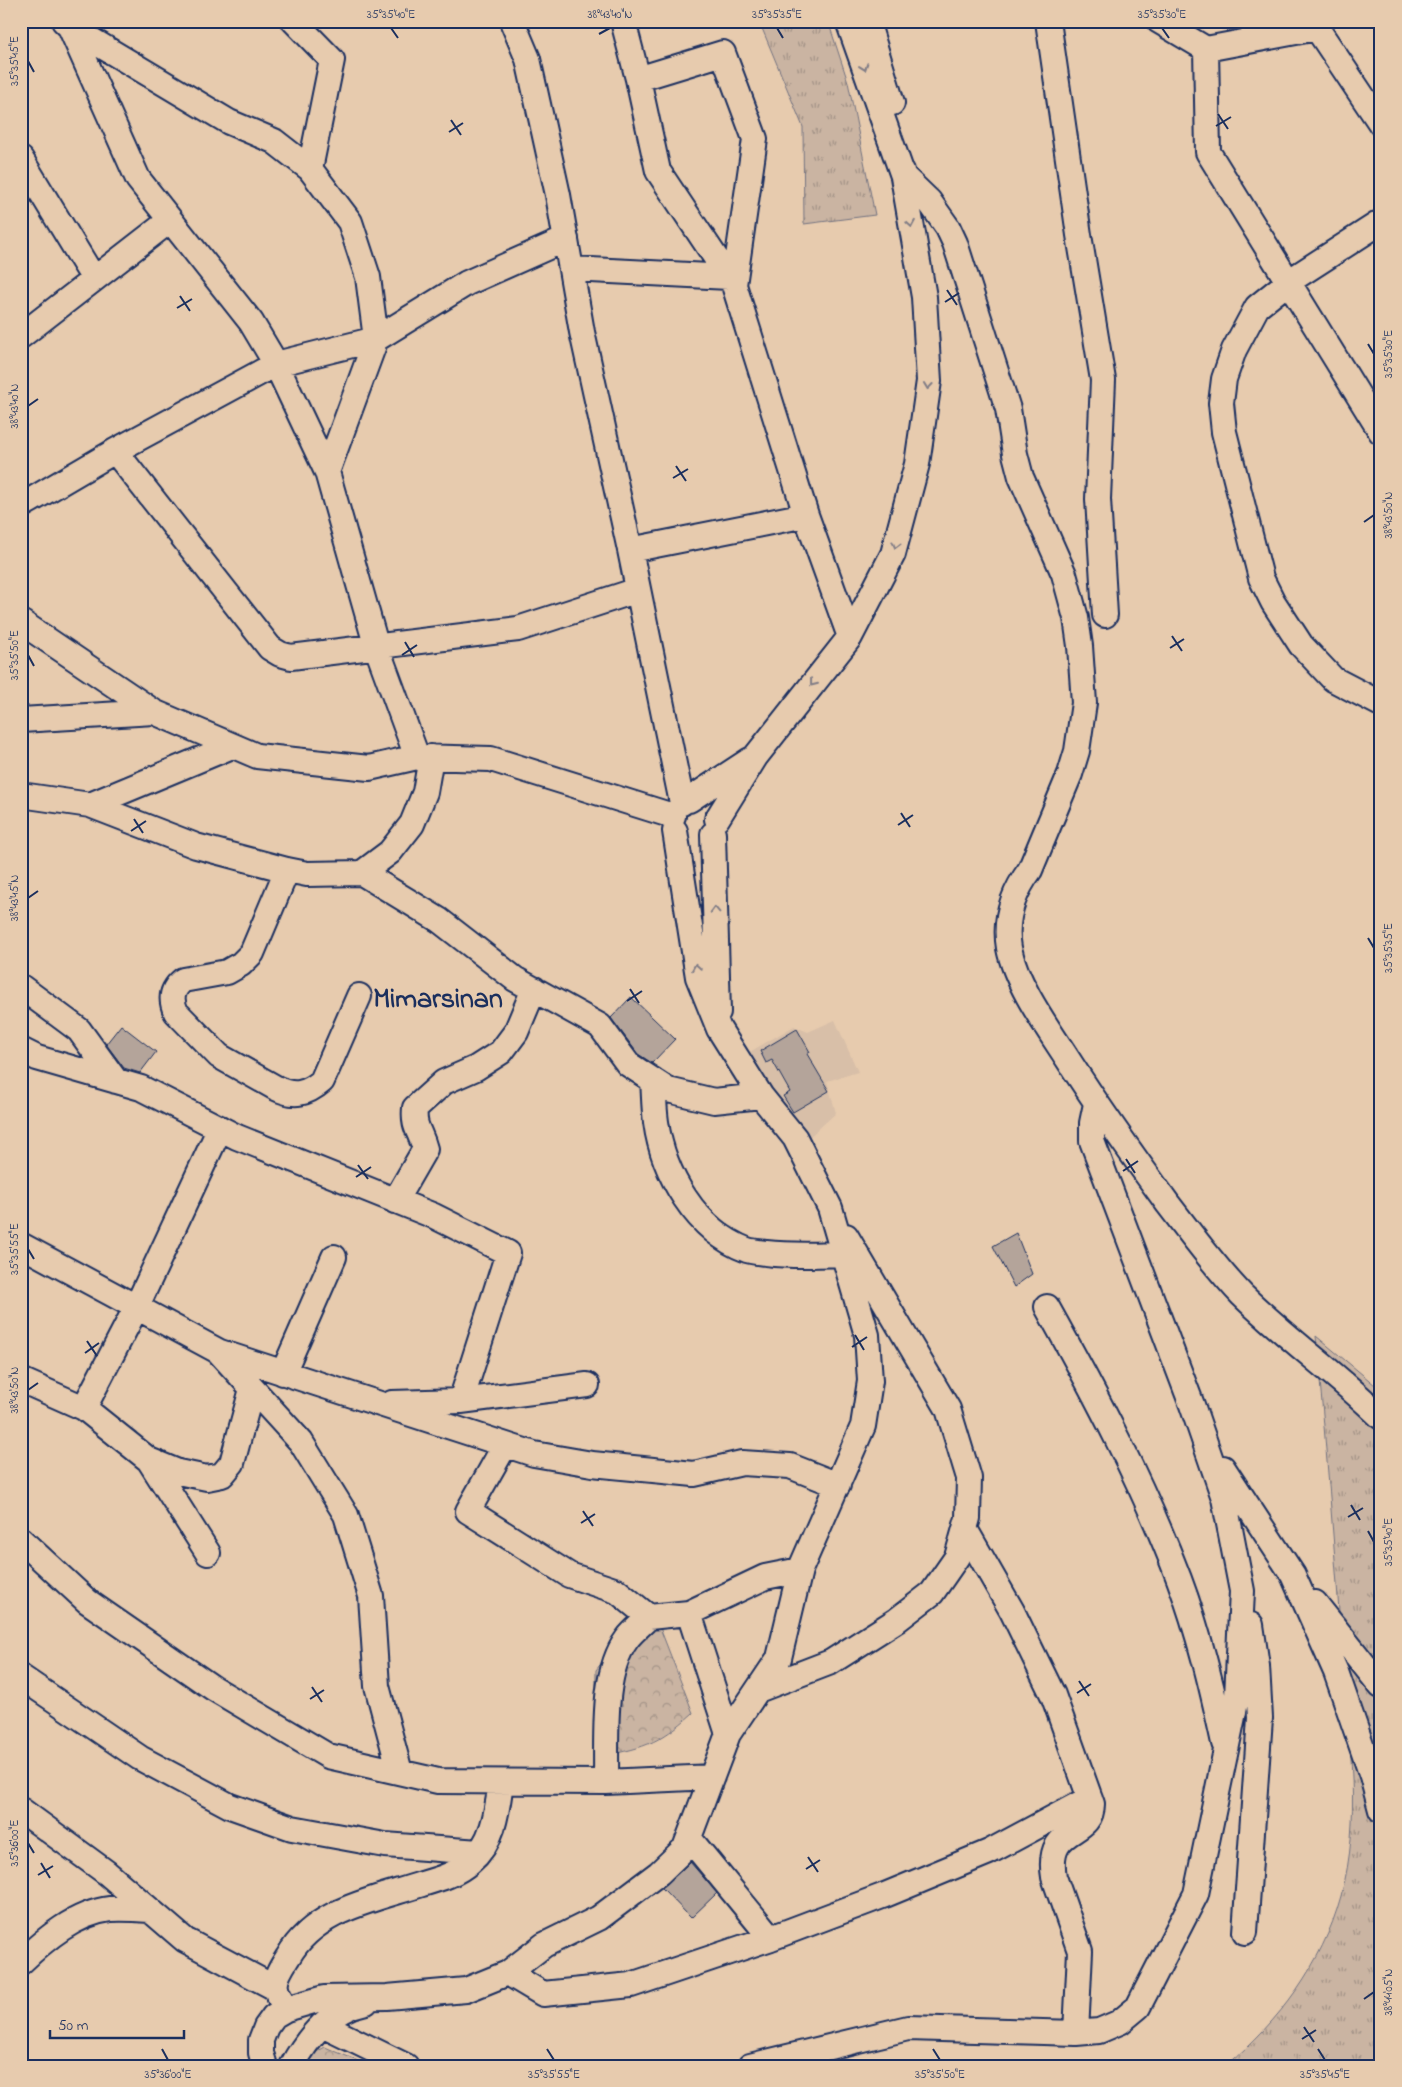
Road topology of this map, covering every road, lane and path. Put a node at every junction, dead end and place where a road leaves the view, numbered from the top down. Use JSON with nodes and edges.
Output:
{"nodes":[{"id":1,"x":294,"y":21,"type":"edge"},
{"id":2,"x":512,"y":21,"type":"edge"},
{"id":3,"x":622,"y":21,"type":"edge"},
{"id":4,"x":848,"y":21,"type":"edge"},
{"id":5,"x":867,"y":21,"type":"edge"},
{"id":6,"x":1048,"y":21,"type":"edge"},
{"id":7,"x":1159,"y":21,"type":"edge"},
{"id":8,"x":67,"y":24,"type":"edge"},
{"id":9,"x":1314,"y":25,"type":"edge"},
{"id":10,"x":1206,"y":49,"type":"junction"},
{"id":11,"x":638,"y":80,"type":"junction"},
{"id":12,"x":1381,"y":124,"type":"edge"},
{"id":13,"x":21,"y":158,"type":"edge"},
{"id":14,"x":310,"y":169,"type":"junction"},
{"id":15,"x":903,"y":176,"type":"junction"},
{"id":16,"x":169,"y":221,"type":"junction"},
{"id":17,"x":1381,"y":222,"type":"edge"},
{"id":18,"x":566,"y":239,"type":"junction"},
{"id":19,"x":571,"y":269,"type":"junction"},
{"id":20,"x":94,"y":279,"type":"junction"},
{"id":21,"x":731,"y":281,"type":"junction"},
{"id":22,"x":1288,"y":282,"type":"junction"},
{"id":23,"x":21,"y":336,"type":"edge"},
{"id":24,"x":376,"y":339,"type":"junction"},
{"id":25,"x":276,"y":364,"type":"junction"},
{"id":26,"x":1381,"y":432,"type":"edge"},
{"id":27,"x":115,"y":451,"type":"junction"},
{"id":28,"x":327,"y":472,"type":"junction"},
{"id":29,"x":21,"y":506,"type":"edge"},
{"id":30,"x":806,"y":515,"type":"junction"},
{"id":31,"x":630,"y":550,"type":"junction"},
{"id":32,"x":638,"y":590,"type":"junction"},
{"id":33,"x":1105,"y":615,"type":"dead end"},
{"id":34,"x":21,"y":622,"type":"edge"},
{"id":35,"x":850,"y":637,"type":"junction"},
{"id":36,"x":378,"y":648,"type":"junction"},
{"id":37,"x":1381,"y":704,"type":"edge"},
{"id":38,"x":154,"y":712,"type":"junction"},
{"id":39,"x":21,"y":720,"type":"edge"},
{"id":40,"x":232,"y":746,"type":"junction"},
{"id":41,"x":756,"y":756,"type":"junction"},
{"id":42,"x":424,"y":757,"type":"junction"},
{"id":43,"x":21,"y":796,"type":"edge"},
{"id":44,"x":90,"y":805,"type":"junction"},
{"id":45,"x":680,"y":813,"type":"junction"},
{"id":46,"x":715,"y":826,"type":"junction"},
{"id":47,"x":287,"y":870,"type":"junction"},
{"id":48,"x":362,"y":873,"type":"junction"},
{"id":49,"x":21,"y":987,"type":"edge"},
{"id":50,"x":534,"y":989,"type":"junction"},
{"id":51,"x":359,"y":996,"type":"dead end"},
{"id":52,"x":719,"y":1029,"type":"junction"},
{"id":53,"x":21,"y":1050,"type":"edge"},
{"id":54,"x":653,"y":1080,"type":"junction"},
{"id":55,"x":116,"y":1081,"type":"junction"},
{"id":56,"x":762,"y":1096,"type":"junction"},
{"id":57,"x":1096,"y":1104,"type":"junction"},
{"id":58,"x":220,"y":1128,"type":"junction"},
{"id":59,"x":395,"y":1201,"type":"junction"},
{"id":60,"x":830,"y":1208,"type":"junction"},
{"id":61,"x":21,"y":1245,"type":"edge"},
{"id":62,"x":842,"y":1254,"type":"junction"},
{"id":63,"x":334,"y":1257,"type":"dead end"},
{"id":64,"x":1047,"y":1307,"type":"dead end"},
{"id":65,"x":136,"y":1308,"type":"junction"},
{"id":66,"x":218,"y":1351,"type":"junction"},
{"id":67,"x":283,"y":1373,"type":"junction"},
{"id":68,"x":21,"y":1380,"type":"edge"},
{"id":69,"x":587,"y":1385,"type":"dead end"},
{"id":70,"x":252,"y":1389,"type":"junction"},
{"id":71,"x":461,"y":1401,"type":"junction"},
{"id":72,"x":374,"y":1403,"type":"junction"},
{"id":73,"x":84,"y":1408,"type":"junction"},
{"id":74,"x":1381,"y":1418,"type":"edge"},
{"id":75,"x":1203,"y":1438,"type":"junction"},
{"id":76,"x":505,"y":1445,"type":"junction"},
{"id":77,"x":149,"y":1460,"type":"junction"},
{"id":78,"x":838,"y":1485,"type":"junction"},
{"id":79,"x":965,"y":1529,"type":"junction"},
{"id":80,"x":21,"y":1540,"type":"edge"},
{"id":81,"x":208,"y":1553,"type":"dead end"},
{"id":82,"x":800,"y":1570,"type":"junction"},
{"id":83,"x":1294,"y":1575,"type":"junction"},
{"id":84,"x":1242,"y":1591,"type":"junction"},
{"id":85,"x":689,"y":1613,"type":"junction"},
{"id":86,"x":649,"y":1616,"type":"junction"},
{"id":87,"x":21,"y":1677,"type":"edge"},
{"id":88,"x":1381,"y":1686,"type":"edge"},
{"id":89,"x":758,"y":1690,"type":"junction"},
{"id":90,"x":728,"y":1734,"type":"junction"},
{"id":91,"x":1226,"y":1752,"type":"junction"},
{"id":92,"x":400,"y":1772,"type":"junction"},
{"id":93,"x":712,"y":1777,"type":"junction"},
{"id":94,"x":501,"y":1782,"type":"junction"},
{"id":95,"x":606,"y":1782,"type":"junction"},
{"id":96,"x":1090,"y":1798,"type":"junction"},
{"id":97,"x":21,"y":1810,"type":"edge"},
{"id":98,"x":1381,"y":1810,"type":"edge"},
{"id":99,"x":689,"y":1838,"type":"junction"},
{"id":100,"x":479,"y":1852,"type":"junction"},
{"id":101,"x":150,"y":1910,"type":"junction"},
{"id":102,"x":1245,"y":1932,"type":"dead end"},
{"id":103,"x":771,"y":1938,"type":"junction"},
{"id":104,"x":21,"y":1962,"type":"edge"},
{"id":105,"x":508,"y":1973,"type":"junction"},
{"id":106,"x":276,"y":1988,"type":"junction"},
{"id":107,"x":388,"y":1997,"type":"junction"},
{"id":108,"x":286,"y":2009,"type":"junction"},
{"id":109,"x":322,"y":2025,"type":"junction"},
{"id":110,"x":1076,"y":2033,"type":"junction"},
{"id":111,"x":259,"y":2062,"type":"edge"},
{"id":112,"x":292,"y":2066,"type":"edge"},
{"id":113,"x":406,"y":2066,"type":"edge"},
{"id":114,"x":750,"y":2066,"type":"edge"}],
"edges":[{"from":1,"to":14,"type":"street"},
{"from":2,"to":18,"type":"street"},
{"from":3,"to":11,"type":"street"},
{"from":4,"to":15,"type":"street","one_way":true},
{"from":5,"to":15,"type":"street"},
{"from":6,"to":33,"type":"street"},
{"from":7,"to":10,"type":"street"},
{"from":8,"to":14,"type":"street"},
{"from":8,"to":16,"type":"street"},
{"from":9,"to":10,"type":"street"},
{"from":9,"to":12,"type":"street"},
{"from":10,"to":22,"type":"street"},
{"from":11,"to":21,"type":"street"},
{"from":11,"to":21,"type":"street"},
{"from":13,"to":20,"type":"street"},
{"from":14,"to":24,"type":"street"},
{"from":15,"to":35,"type":"street","one_way":true},
{"from":15,"to":57,"type":"street"},
{"from":16,"to":20,"type":"street"},
{"from":16,"to":25,"type":"street"},
{"from":17,"to":22,"type":"street"},
{"from":18,"to":19,"type":"street"},
{"from":18,"to":24,"type":"street"},
{"from":19,"to":21,"type":"street"},
{"from":19,"to":31,"type":"street"},
{"from":20,"to":23,"type":"street"},
{"from":21,"to":30,"type":"street"},
{"from":22,"to":26,"type":"street"},
{"from":22,"to":37,"type":"street"},
{"from":24,"to":25,"type":"street"},
{"from":24,"to":28,"type":"street"},
{"from":25,"to":27,"type":"street"},
{"from":25,"to":28,"type":"street"},
{"from":27,"to":29,"type":"street"},
{"from":27,"to":36,"type":"street"},
{"from":28,"to":36,"type":"street"},
{"from":30,"to":31,"type":"street"},
{"from":30,"to":35,"type":"street"},
{"from":31,"to":32,"type":"street"},
{"from":32,"to":36,"type":"street"},
{"from":32,"to":45,"type":"street"},
{"from":34,"to":38,"type":"street"},
{"from":35,"to":41,"type":"street","one_way":true},
{"from":36,"to":42,"type":"street"},
{"from":38,"to":39,"type":"street"},
{"from":38,"to":40,"type":"street"},
{"from":40,"to":42,"type":"street"},
{"from":40,"to":44,"type":"street"},
{"from":41,"to":45,"type":"street"},
{"from":41,"to":46,"type":"street"},
{"from":42,"to":45,"type":"street"},
{"from":42,"to":48,"type":"street"},
{"from":43,"to":44,"type":"street"},
{"from":44,"to":47,"type":"street"},
{"from":45,"to":46,"type":"street"},
{"from":45,"to":46,"type":"street"},
{"from":52,"to":45,"type":"street","one_way":true},
{"from":52,"to":46,"type":"street","one_way":true},
{"from":47,"to":48,"type":"street"},
{"from":47,"to":51,"type":"street"},
{"from":48,"to":50,"type":"street"},
{"from":49,"to":55,"type":"street"},
{"from":50,"to":54,"type":"street"},
{"from":50,"to":59,"type":"street"},
{"from":52,"to":56,"type":"street"},
{"from":53,"to":55,"type":"street"},
{"from":54,"to":56,"type":"street"},
{"from":54,"to":62,"type":"street"},
{"from":55,"to":58,"type":"street"},
{"from":56,"to":60,"type":"street"},
{"from":57,"to":74,"type":"street"},
{"from":57,"to":75,"type":"street"},
{"from":58,"to":59,"type":"street"},
{"from":58,"to":65,"type":"street"},
{"from":59,"to":71,"type":"street"},
{"from":60,"to":62,"type":"street"},
{"from":60,"to":79,"type":"street"},
{"from":61,"to":65,"type":"street"},
{"from":62,"to":78,"type":"street"},
{"from":63,"to":67,"type":"street"},
{"from":64,"to":91,"type":"street"},
{"from":65,"to":66,"type":"street"},
{"from":65,"to":73,"type":"street"},
{"from":66,"to":67,"type":"street"},
{"from":66,"to":70,"type":"street"},
{"from":67,"to":72,"type":"street"},
{"from":68,"to":73,"type":"street"},
{"from":69,"to":71,"type":"street"},
{"from":70,"to":77,"type":"street"},
{"from":70,"to":92,"type":"street"},
{"from":71,"to":72,"type":"street"},
{"from":72,"to":76,"type":"street"},
{"from":73,"to":77,"type":"street"},
{"from":75,"to":83,"type":"street"},
{"from":75,"to":84,"type":"street"},
{"from":76,"to":78,"type":"street"},
{"from":76,"to":86,"type":"street"},
{"from":77,"to":81,"type":"street"},
{"from":78,"to":82,"type":"street"},
{"from":79,"to":89,"type":"street"},
{"from":79,"to":96,"type":"street"},
{"from":80,"to":92,"type":"street"},
{"from":82,"to":85,"type":"street"},
{"from":82,"to":89,"type":"street"},
{"from":83,"to":88,"type":"street"},
{"from":83,"to":98,"type":"street"},
{"from":84,"to":91,"type":"street"},
{"from":84,"to":102,"type":"street"},
{"from":85,"to":86,"type":"street"},
{"from":85,"to":90,"type":"street"},
{"from":86,"to":95,"type":"street"},
{"from":87,"to":100,"type":"street"},
{"from":89,"to":90,"type":"street"},
{"from":90,"to":93,"type":"street"},
{"from":91,"to":110,"type":"street"},
{"from":92,"to":94,"type":"street"},
{"from":93,"to":95,"type":"street"},
{"from":93,"to":99,"type":"street"},
{"from":94,"to":95,"type":"street"},
{"from":94,"to":100,"type":"street"},
{"from":96,"to":103,"type":"street"},
{"from":96,"to":110,"type":"street"},
{"from":97,"to":101,"type":"street"},
{"from":99,"to":103,"type":"street"},
{"from":99,"to":105,"type":"street"},
{"from":100,"to":106,"type":"street"},
{"from":101,"to":104,"type":"street"},
{"from":101,"to":106,"type":"street"},
{"from":103,"to":105,"type":"street"},
{"from":105,"to":107,"type":"street"},
{"from":106,"to":108,"type":"street"},
{"from":107,"to":108,"type":"street"},
{"from":107,"to":109,"type":"street"},
{"from":108,"to":111,"type":"street"},
{"from":109,"to":112,"type":"street"},
{"from":109,"to":113,"type":"street"},
{"from":110,"to":114,"type":"street"}]}
